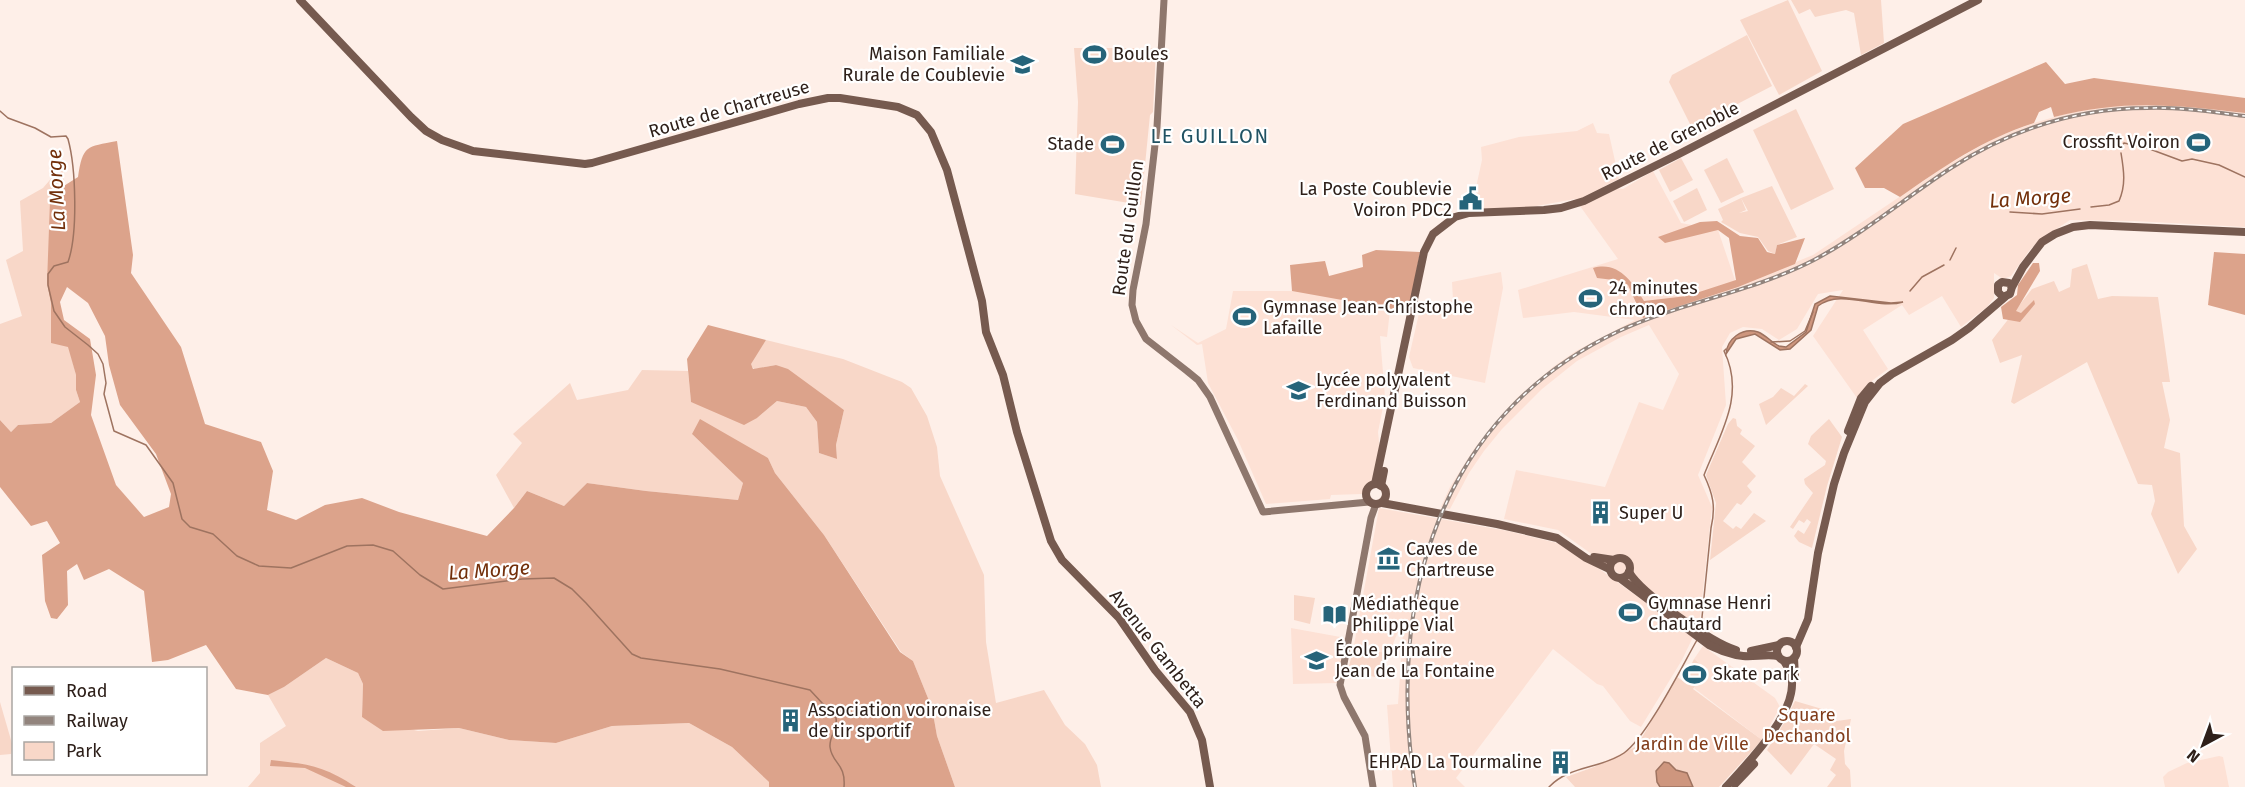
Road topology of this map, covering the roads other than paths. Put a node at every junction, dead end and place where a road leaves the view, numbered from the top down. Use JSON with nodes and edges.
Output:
{"nodes":[{"id":1,"x":300,"y":0,"type":"edge"},
{"id":2,"x":1164,"y":0,"type":"edge"},
{"id":3,"x":1978,"y":0,"type":"edge"},
{"id":4,"x":2245,"y":232,"type":"edge"},
{"id":5,"x":2009,"y":284,"type":"junction"},
{"id":6,"x":2001,"y":295,"type":"junction"},
{"id":7,"x":1011,"y":407,"type":"joint"},
{"id":8,"x":1378,"y":485,"type":"junction"},
{"id":9,"x":1375,"y":501,"type":"junction"},
{"id":10,"x":1508,"y":526,"type":"junction"},
{"id":11,"x":1614,"y":560,"type":"junction"},
{"id":12,"x":1609,"y":569,"type":"junction"},
{"id":13,"x":1629,"y":572,"type":"junction"},
{"id":14,"x":1621,"y":579,"type":"junction"},
{"id":15,"x":1804,"y":630,"type":"junction"},
{"id":16,"x":1698,"y":634,"type":"junction"},
{"id":17,"x":1787,"y":641,"type":"junction"},
{"id":18,"x":1779,"y":645,"type":"junction"},
{"id":19,"x":1796,"y":647,"type":"junction"},
{"id":20,"x":1781,"y":658,"type":"junction"},
{"id":21,"x":1794,"y":658,"type":"junction"},
{"id":22,"x":1210,"y":787,"type":"edge"},
{"id":23,"x":1373,"y":787,"type":"edge"},
{"id":24,"x":1726,"y":787,"type":"edge"},
{"id":25,"x":1732,"y":787,"type":"edge"}],
"edges":[{"from":1,"to":7,"type":"main road","name":"Route de Chartreuse"},
{"from":2,"to":9,"type":"street","name":"Route du Guillon"},
{"from":3,"to":8,"type":"main road","name":"Route de Grenoble"},
{"from":4,"to":5,"type":"main road"},
{"from":5,"to":6,"type":"main road"},
{"from":5,"to":6,"type":"main road"},
{"from":6,"to":15,"type":"main road"},
{"from":7,"to":22,"type":"main road","name":"Avenue Gambetta"},
{"from":8,"to":9,"type":"main road"},
{"from":8,"to":9,"type":"main road"},
{"from":9,"to":10,"type":"main road"},
{"from":9,"to":23,"type":"street"},
{"from":10,"to":11,"type":"main road"},
{"from":10,"to":12,"type":"main road"},
{"from":11,"to":12,"type":"main road"},
{"from":11,"to":13,"type":"main road"},
{"from":12,"to":14,"type":"main road"},
{"from":13,"to":14,"type":"main road"},
{"from":13,"to":16,"type":"main road"},
{"from":14,"to":16,"type":"main road"},
{"from":15,"to":17,"type":"main road"},
{"from":15,"to":19,"type":"main road"},
{"from":16,"to":18,"type":"main road"},
{"from":16,"to":20,"type":"main road"},
{"from":17,"to":18,"type":"main road"},
{"from":17,"to":19,"type":"main road"},
{"from":18,"to":20,"type":"main road"},
{"from":19,"to":21,"type":"main road"},
{"from":20,"to":21,"type":"main road"},
{"from":20,"to":24,"type":"main road"},
{"from":21,"to":25,"type":"main road"}]}
